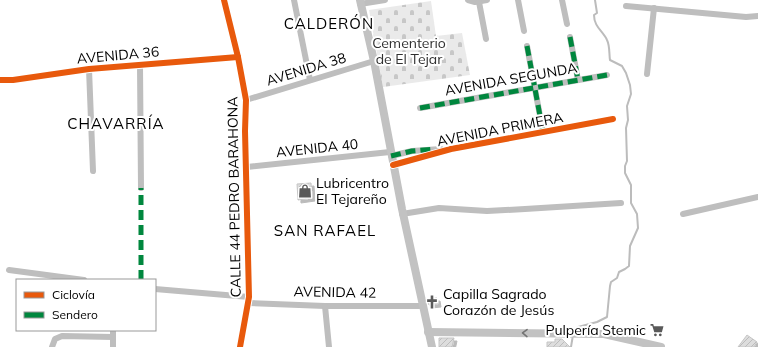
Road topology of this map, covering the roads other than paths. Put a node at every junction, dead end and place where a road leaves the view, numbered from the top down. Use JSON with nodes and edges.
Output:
{"nodes":[{"id":1,"x":224,"y":0,"type":"edge"},
{"id":2,"x":294,"y":0,"type":"edge"},
{"id":3,"x":385,"y":0,"type":"edge"},
{"id":4,"x":468,"y":0,"type":"edge"},
{"id":5,"x":488,"y":0,"type":"edge"},
{"id":6,"x":518,"y":0,"type":"edge"},
{"id":7,"x":562,"y":0,"type":"edge"},
{"id":8,"x":360,"y":2,"type":"edge"},
{"id":9,"x":479,"y":2,"type":"junction"},
{"id":10,"x":626,"y":6,"type":"dead end"},
{"id":11,"x":654,"y":8,"type":"junction"},
{"id":12,"x":758,"y":16,"type":"edge"},
{"id":13,"x":567,"y":24,"type":"dead end"},
{"id":14,"x":524,"y":31,"type":"dead end"},
{"id":15,"x":570,"y":37,"type":"dead end"},
{"id":16,"x":486,"y":39,"type":"dead end"},
{"id":17,"x":526,"y":46,"type":"dead end"},
{"id":18,"x":238,"y":57,"type":"junction"},
{"id":19,"x":374,"y":61,"type":"junction"},
{"id":20,"x":140,"y":65,"type":"junction"},
{"id":21,"x":89,"y":69,"type":"junction"},
{"id":22,"x":607,"y":74,"type":"dead end"},
{"id":23,"x":647,"y":74,"type":"dead end"},
{"id":24,"x":0,"y":80,"type":"edge"},
{"id":25,"x":310,"y":80,"type":"junction"},
{"id":26,"x":578,"y":80,"type":"junction"},
{"id":27,"x":534,"y":88,"type":"junction"},
{"id":28,"x":246,"y":100,"type":"junction"},
{"id":29,"x":420,"y":108,"type":"dead end"},
{"id":30,"x":613,"y":119,"type":"dead end"},
{"id":31,"x":543,"y":132,"type":"junction"},
{"id":32,"x":451,"y":148,"type":"junction"},
{"id":33,"x":391,"y":154,"type":"junction"},
{"id":34,"x":393,"y":165,"type":"junction"},
{"id":35,"x":247,"y":167,"type":"junction"},
{"id":36,"x":93,"y":171,"type":"dead end"},
{"id":37,"x":141,"y":188,"type":"dead end"},
{"id":38,"x":758,"y":197,"type":"edge"},
{"id":39,"x":621,"y":203,"type":"dead end"},
{"id":40,"x":402,"y":214,"type":"junction"},
{"id":41,"x":683,"y":214,"type":"dead end"},
{"id":42,"x":9,"y":270,"type":"dead end"},
{"id":43,"x":76,"y":279,"type":"edge"},
{"id":44,"x":156,"y":289,"type":"edge"},
{"id":45,"x":248,"y":300,"type":"junction"},
{"id":46,"x":326,"y":306,"type":"junction"},
{"id":47,"x":422,"y":306,"type":"junction"},
{"id":48,"x":428,"y":332,"type":"junction"},
{"id":49,"x":113,"y":333,"type":"edge"},
{"id":50,"x":52,"y":347,"type":"edge"},
{"id":51,"x":113,"y":347,"type":"edge"},
{"id":52,"x":240,"y":347,"type":"edge"},
{"id":53,"x":329,"y":347,"type":"edge"},
{"id":54,"x":432,"y":347,"type":"edge"},
{"id":55,"x":661,"y":347,"type":"edge"}],
"edges":[{"from":1,"to":18,"type":"street","name":"CALLE 44 PEDRO BARAHONA"},
{"from":2,"to":25,"type":"street"},
{"from":3,"to":8,"type":"street"},
{"from":4,"to":9,"type":"street"},
{"from":5,"to":9,"type":"street"},
{"from":6,"to":14,"type":"street"},
{"from":7,"to":13,"type":"street"},
{"from":8,"to":19,"type":"main road"},
{"from":9,"to":16,"type":"street"},
{"from":10,"to":11,"type":"street"},
{"from":11,"to":12,"type":"street"},
{"from":11,"to":23,"type":"street"},
{"from":15,"to":26,"type":"street"},
{"from":17,"to":27,"type":"street"},
{"from":18,"to":20,"type":"street","name":"AVENIDA 36"},
{"from":18,"to":28,"type":"street","name":"CALLE 44 PEDRO BARAHONA"},
{"from":19,"to":25,"type":"street","name":"AVENIDA 38"},
{"from":19,"to":33,"type":"main road"},
{"from":20,"to":21,"type":"street","name":"AVENIDA 36"},
{"from":20,"to":37,"type":"street"},
{"from":21,"to":24,"type":"street","name":"AVENIDA 36"},
{"from":21,"to":36,"type":"street"},
{"from":22,"to":26,"type":"street","name":"AVENIDA SEGUNDA"},
{"from":25,"to":28,"type":"street","name":"AVENIDA 38"},
{"from":26,"to":27,"type":"street","name":"AVENIDA SEGUNDA"},
{"from":27,"to":29,"type":"street","name":"AVENIDA SEGUNDA"},
{"from":27,"to":31,"type":"street"},
{"from":28,"to":35,"type":"street","name":"CALLE 44 PEDRO BARAHONA"},
{"from":30,"to":31,"type":"street","name":"AVENIDA PRIMERA"},
{"from":31,"to":32,"type":"street","name":"AVENIDA PRIMERA"},
{"from":32,"to":33,"type":"street","name":"AVENIDA PRIMERA"},
{"from":32,"to":34,"type":"street","name":"AVENIDA PRIMERA"},
{"from":33,"to":34,"type":"main road"},
{"from":33,"to":35,"type":"street","name":"AVENIDA 40"},
{"from":34,"to":40,"type":"main road"},
{"from":35,"to":45,"type":"street","name":"CALLE 44 PEDRO BARAHONA"},
{"from":38,"to":41,"type":"street"},
{"from":39,"to":40,"type":"street"},
{"from":40,"to":47,"type":"main road"},
{"from":42,"to":43,"type":"street"},
{"from":44,"to":45,"type":"street","name":"AVENIDA 42"},
{"from":45,"to":46,"type":"street","name":"AVENIDA 42"},
{"from":45,"to":52,"type":"street","name":"CALLE 44 PEDRO BARAHONA"},
{"from":46,"to":47,"type":"street","name":"AVENIDA 42"},
{"from":46,"to":53,"type":"street"},
{"from":47,"to":48,"type":"main road"},
{"from":48,"to":54,"type":"main road"},
{"from":55,"to":48,"type":"main road","one_way":true},
{"from":49,"to":50,"type":"street"},
{"from":49,"to":51,"type":"street"}]}
